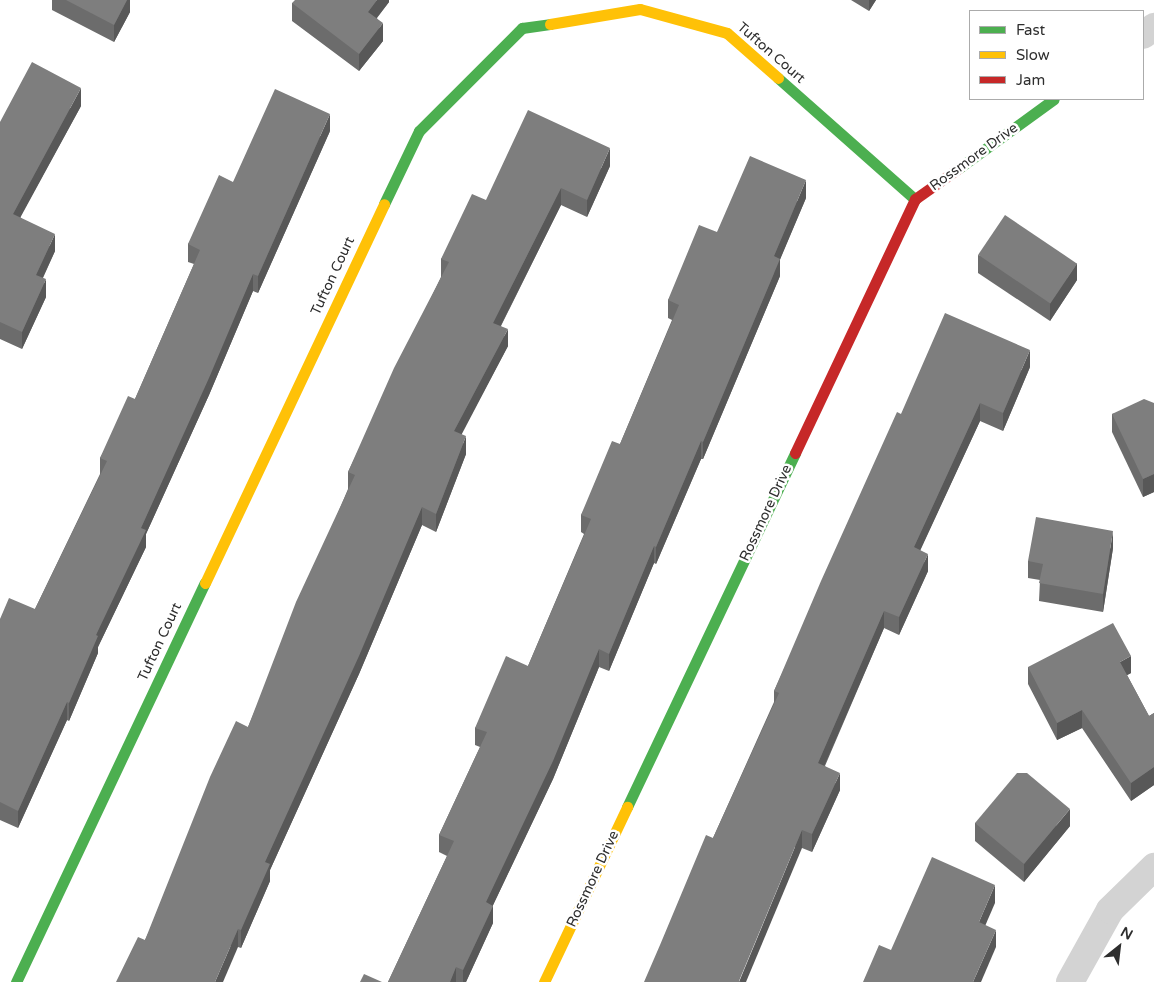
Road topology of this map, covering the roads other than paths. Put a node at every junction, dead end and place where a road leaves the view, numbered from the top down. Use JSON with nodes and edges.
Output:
{"nodes":[{"id":1,"x":1053,"y":100,"type":"edge"},
{"id":2,"x":915,"y":199,"type":"junction"},
{"id":3,"x":1154,"y":867,"type":"edge"},
{"id":4,"x":16,"y":982,"type":"edge"},
{"id":5,"x":544,"y":982,"type":"edge"},
{"id":6,"x":1070,"y":982,"type":"edge"}],
"edges":[{"from":1,"to":2,"type":"street","name":"Rossmore Drive"},
{"from":2,"to":4,"type":"street","name":"Tufton Court"},
{"from":2,"to":5,"type":"street","name":"Rossmore Drive"},
{"from":3,"to":6,"type":"street"}]}
